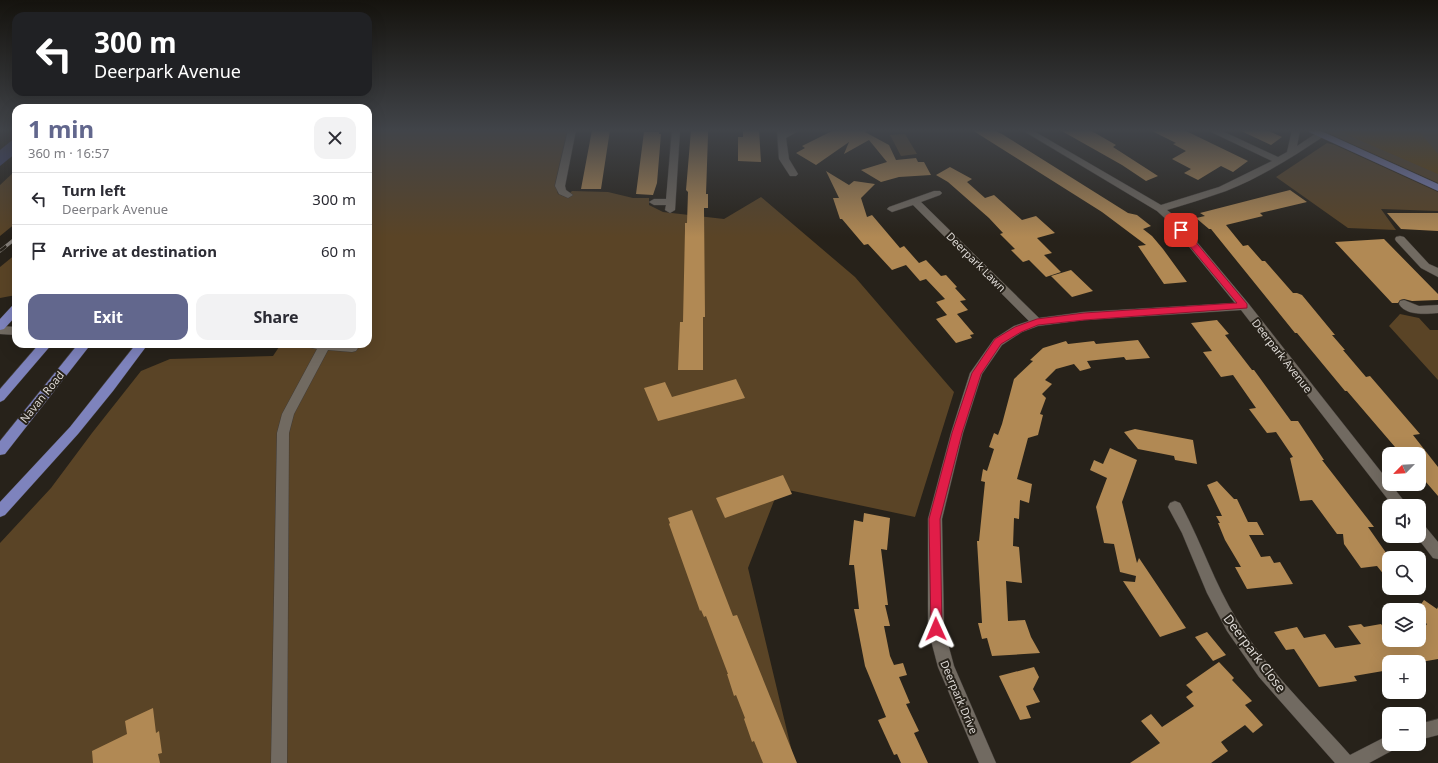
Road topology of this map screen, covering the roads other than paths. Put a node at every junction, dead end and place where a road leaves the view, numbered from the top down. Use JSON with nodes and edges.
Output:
{"nodes":[{"id":1,"x":564,"y":166,"type":"edge"},
{"id":2,"x":674,"y":166,"type":"edge"},
{"id":3,"x":788,"y":166,"type":"edge"},
{"id":4,"x":1086,"y":166,"type":"edge"},
{"id":5,"x":1271,"y":166,"type":"edge"},
{"id":6,"x":1389,"y":166,"type":"edge"},
{"id":7,"x":793,"y":174,"type":"dead end"},
{"id":8,"x":1438,"y":188,"type":"edge"},
{"id":9,"x":937,"y":194,"type":"dead end"},
{"id":10,"x":568,"y":195,"type":"dead end"},
{"id":11,"x":915,"y":201,"type":"junction"},
{"id":12,"x":654,"y":202,"type":"dead end"},
{"id":13,"x":892,"y":209,"type":"dead end"},
{"id":14,"x":1160,"y":209,"type":"junction"},
{"id":15,"x":1400,"y":239,"type":"dead end"},
{"id":16,"x":1438,"y":273,"type":"edge"},
{"id":17,"x":1404,"y":304,"type":"dead end"},
{"id":18,"x":1244,"y":306,"type":"junction"},
{"id":19,"x":1438,"y":309,"type":"edge"},
{"id":20,"x":12,"y":313,"type":"edge"},
{"id":21,"x":1037,"y":322,"type":"junction"},
{"id":22,"x":0,"y":326,"type":"edge"},
{"id":23,"x":0,"y":330,"type":"edge"},
{"id":24,"x":12,"y":331,"type":"edge"},
{"id":25,"x":43,"y":348,"type":"edge"},
{"id":26,"x":82,"y":348,"type":"edge"},
{"id":27,"x":139,"y":348,"type":"edge"},
{"id":28,"x":316,"y":348,"type":"edge"},
{"id":29,"x":0,"y":397,"type":"edge"},
{"id":30,"x":0,"y":450,"type":"edge"},
{"id":31,"x":1395,"y":499,"type":"edge"},
{"id":32,"x":1175,"y":507,"type":"dead end"},
{"id":33,"x":0,"y":511,"type":"edge"},
{"id":34,"x":1426,"y":538,"type":"edge"},
{"id":35,"x":1438,"y":553,"type":"edge"},
{"id":36,"x":1438,"y":727,"type":"edge"},
{"id":37,"x":1426,"y":730,"type":"edge"},
{"id":38,"x":1382,"y":747,"type":"edge"},
{"id":39,"x":279,"y":763,"type":"edge"},
{"id":40,"x":988,"y":763,"type":"edge"},
{"id":41,"x":1346,"y":763,"type":"edge"},
{"id":42,"x":1352,"y":763,"type":"edge"}],
"edges":[{"from":1,"to":10,"type":"street"},
{"from":2,"to":12,"type":"street"},
{"from":3,"to":7,"type":"street"},
{"from":4,"to":14,"type":"street","name":"Deerpark Avenue"},
{"from":5,"to":14,"type":"street"},
{"from":6,"to":8,"type":"main road"},
{"from":9,"to":11,"type":"street"},
{"from":11,"to":13,"type":"street"},
{"from":11,"to":21,"type":"street","name":"Deerpark Lawn"},
{"from":14,"to":18,"type":"street","name":"Deerpark Avenue"},
{"from":15,"to":16,"type":"street"},
{"from":17,"to":19,"type":"street"},
{"from":18,"to":21,"type":"street","name":"Deerpark Drive"},
{"from":18,"to":31,"type":"street","name":"Deerpark Avenue"},
{"from":20,"to":22,"type":"main road"},
{"from":21,"to":40,"type":"street","name":"Deerpark Drive"},
{"from":23,"to":24,"type":"street"},
{"from":25,"to":29,"type":"main road"},
{"from":26,"to":30,"type":"main road","name":"Navan Road"},
{"from":27,"to":33,"type":"main road"},
{"from":28,"to":39,"type":"street"},
{"from":32,"to":41,"type":"street","name":"Deerpark Close"},
{"from":34,"to":35,"type":"street"},
{"from":36,"to":37,"type":"street"},
{"from":38,"to":42,"type":"street"}]}
